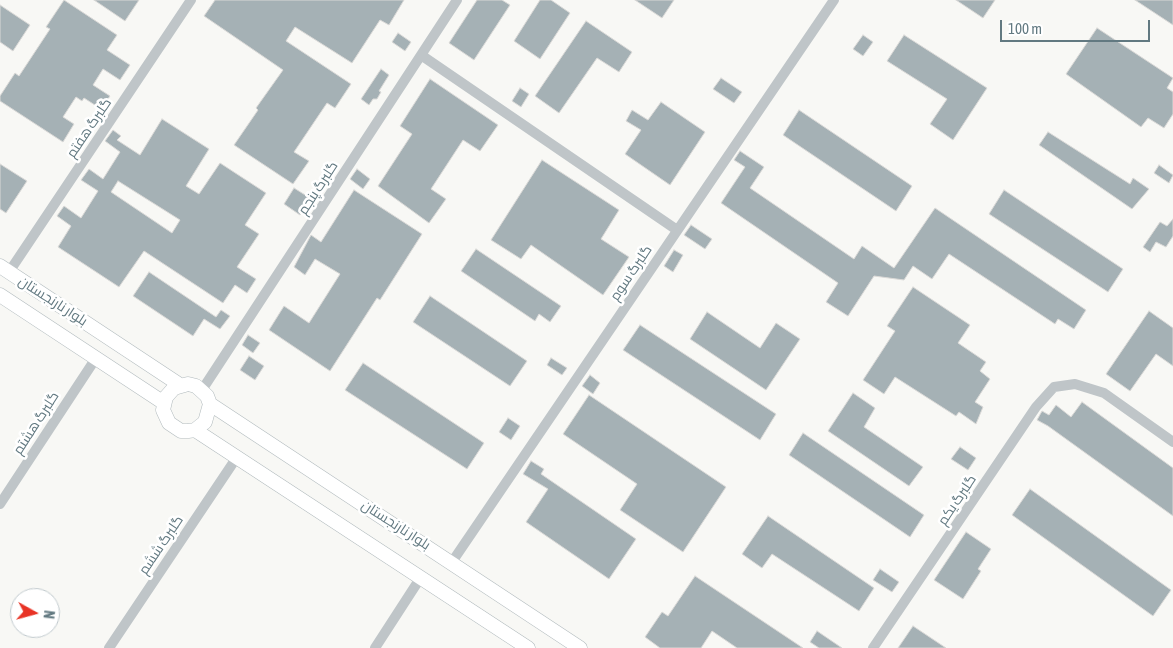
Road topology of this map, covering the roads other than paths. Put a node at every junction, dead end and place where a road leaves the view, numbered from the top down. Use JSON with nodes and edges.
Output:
{"nodes":[{"id":1,"x":191,"y":0,"type":"edge"},
{"id":2,"x":457,"y":0,"type":"edge"},
{"id":3,"x":834,"y":0,"type":"edge"},
{"id":4,"x":421,"y":55,"type":"junction"},
{"id":5,"x":677,"y":230,"type":"junction"},
{"id":6,"x":5,"y":269,"type":"edge"},
{"id":7,"x":0,"y":294,"type":"edge"},
{"id":8,"x":96,"y":358,"type":"junction"},
{"id":9,"x":180,"y":385,"type":"junction"},
{"id":10,"x":202,"y":390,"type":"junction"},
{"id":11,"x":164,"y":403,"type":"junction"},
{"id":12,"x":210,"y":404,"type":"junction"},
{"id":13,"x":195,"y":430,"type":"junction"},
{"id":14,"x":1173,"y":442,"type":"edge"},
{"id":15,"x":237,"y":458,"type":"junction"},
{"id":16,"x":0,"y":504,"type":"edge"},
{"id":17,"x":452,"y":562,"type":"junction"},
{"id":18,"x":421,"y":577,"type":"junction"},
{"id":19,"x":109,"y":648,"type":"edge"},
{"id":20,"x":375,"y":648,"type":"edge"},
{"id":21,"x":528,"y":648,"type":"edge"},
{"id":22,"x":580,"y":648,"type":"edge"},
{"id":23,"x":873,"y":648,"type":"edge"}],
"edges":[{"from":1,"to":6,"type":"street","name":"گلبرگ هفتم"},
{"from":2,"to":4,"type":"street","name":"گلبرگ پنجم"},
{"from":3,"to":5,"type":"street","name":"گلبرگ سوم"},
{"from":4,"to":5,"type":"street"},
{"from":4,"to":10,"type":"street","name":"گلبرگ پنجم"},
{"from":5,"to":17,"type":"street","name":"گلبرگ سوم"},
{"from":6,"to":9,"type":"street","name":"بلوار نارنجستان"},
{"from":7,"to":8,"type":"street","name":"بلوار نارنجستان"},
{"from":8,"to":11,"type":"street","name":"بلوار نارنجستان"},
{"from":8,"to":16,"type":"street","name":"گلبرگ هشتم"},
{"from":9,"to":10,"type":"street","name":"بلوار نارنجستان"},
{"from":9,"to":11,"type":"street"},
{"from":10,"to":12,"type":"street","name":"بلوار نارنجستان"},
{"from":11,"to":13,"type":"street"},
{"from":12,"to":13,"type":"street"},
{"from":12,"to":17,"type":"street","name":"بلوار نارنجستان"},
{"from":13,"to":15,"type":"street"},
{"from":14,"to":23,"type":"street","name":"گلبرگ یکم"},
{"from":15,"to":18,"type":"street"},
{"from":15,"to":19,"type":"street","name":"گلبرگ ششم"},
{"from":17,"to":22,"type":"street","name":"بلوار نارنجستان"},
{"from":18,"to":20,"type":"street"},
{"from":18,"to":21,"type":"street"}]}
